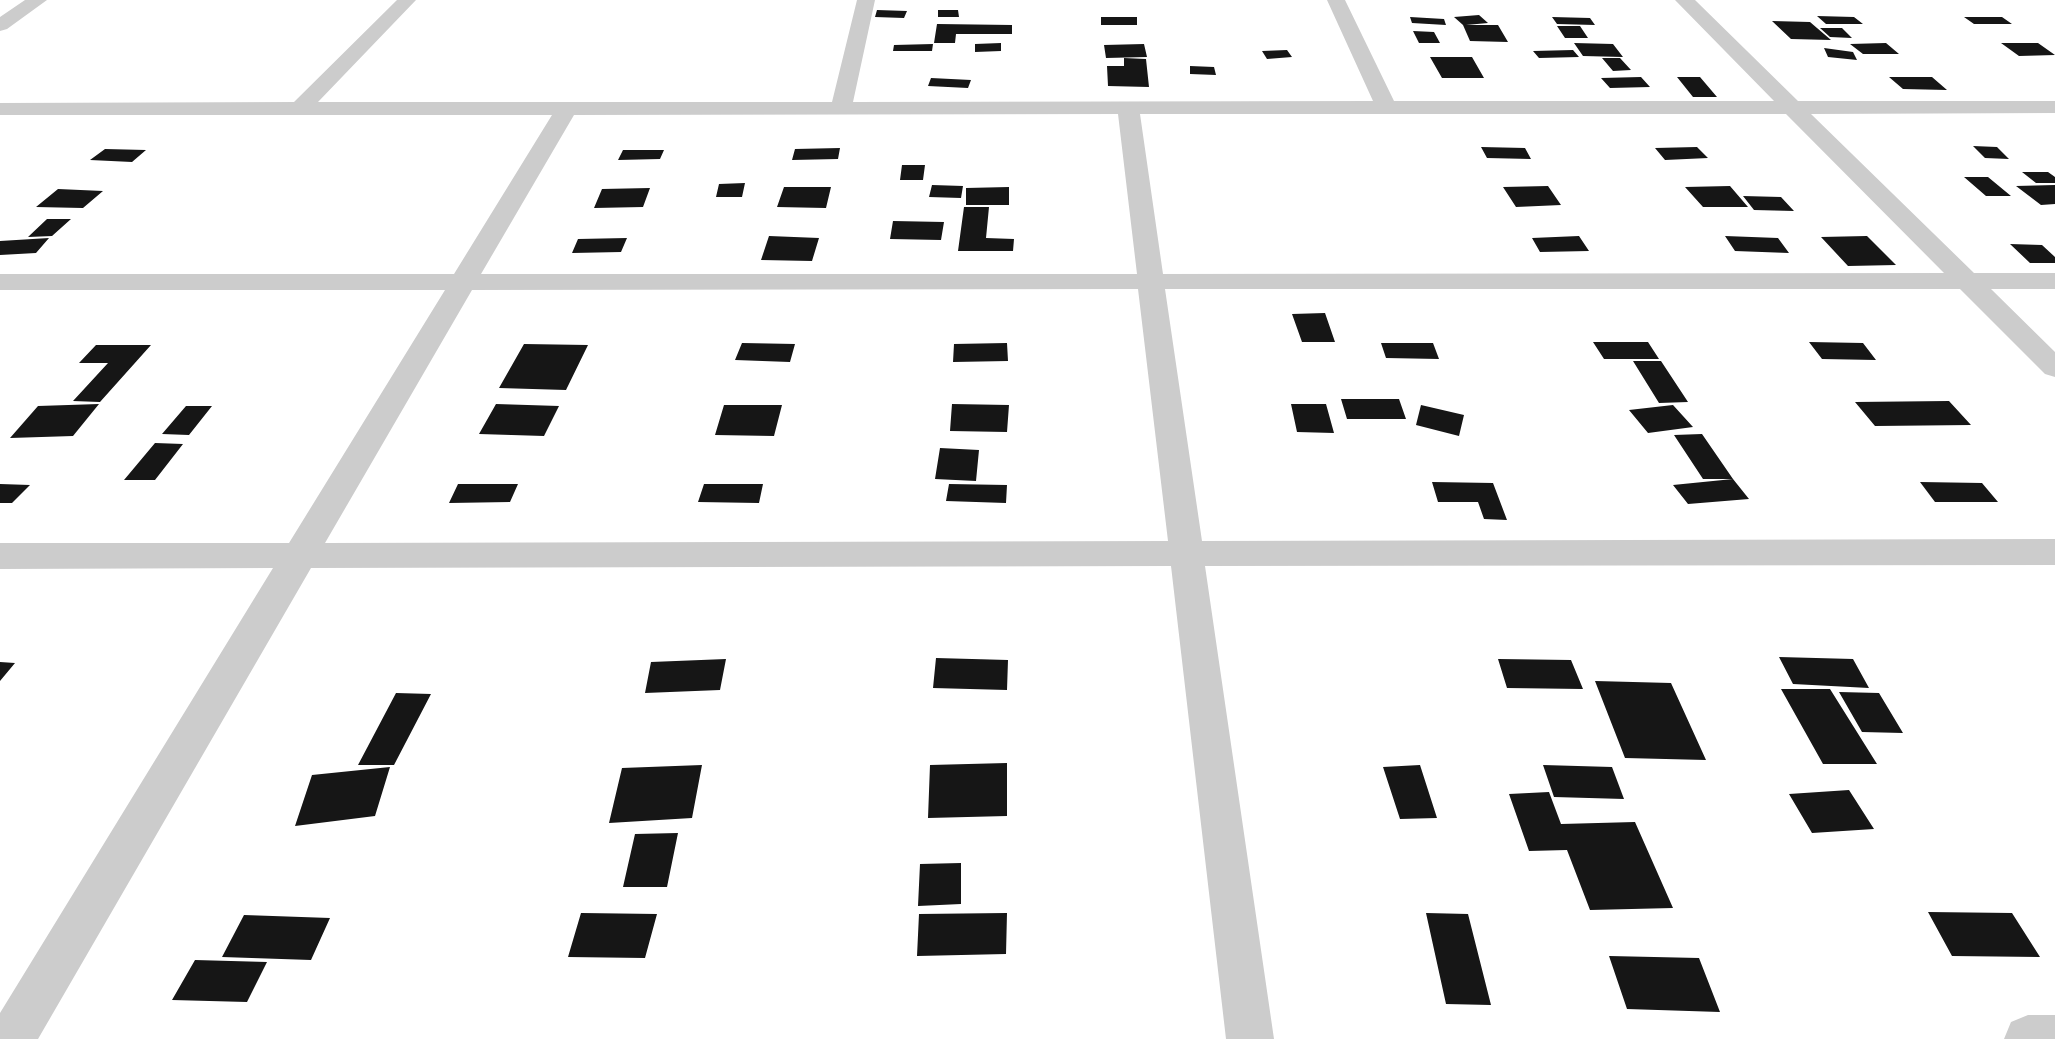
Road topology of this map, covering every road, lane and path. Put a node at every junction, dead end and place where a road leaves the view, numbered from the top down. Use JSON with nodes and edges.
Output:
{"nodes":[{"id":1,"x":38,"y":0,"type":"edge"},
{"id":2,"x":407,"y":0,"type":"edge"},
{"id":3,"x":866,"y":0,"type":"edge"},
{"id":4,"x":1336,"y":0,"type":"edge"},
{"id":5,"x":1684,"y":0,"type":"edge"},
{"id":6,"x":0,"y":25,"type":"edge"},
{"id":7,"x":1386,"y":107,"type":"junction"},
{"id":8,"x":1793,"y":107,"type":"junction"},
{"id":9,"x":2055,"y":107,"type":"edge"},
{"id":10,"x":567,"y":108,"type":"junction"},
{"id":11,"x":841,"y":108,"type":"junction"},
{"id":12,"x":1128,"y":108,"type":"junction"},
{"id":13,"x":0,"y":109,"type":"edge"},
{"id":14,"x":298,"y":109,"type":"junction"},
{"id":15,"x":1967,"y":281,"type":"junction"},
{"id":16,"x":2055,"y":281,"type":"edge"},
{"id":17,"x":0,"y":282,"type":"edge"},
{"id":18,"x":464,"y":282,"type":"junction"},
{"id":19,"x":1151,"y":282,"type":"junction"},
{"id":20,"x":2055,"y":368,"type":"edge"},
{"id":21,"x":2055,"y":552,"type":"edge"},
{"id":22,"x":1186,"y":554,"type":"junction"},
{"id":23,"x":0,"y":556,"type":"edge"},
{"id":24,"x":300,"y":556,"type":"junction"},
{"id":25,"x":11,"y":1039,"type":"edge"},
{"id":26,"x":1250,"y":1039,"type":"edge"},
{"id":27,"x":2028,"y":1039,"type":"edge"},
{"id":28,"x":2055,"y":1039,"type":"edge"}],
"edges":[{"from":1,"to":6,"type":"street"},
{"from":2,"to":14,"type":"street"},
{"from":3,"to":11,"type":"street"},
{"from":4,"to":7,"type":"street"},
{"from":5,"to":8,"type":"street"},
{"from":7,"to":8,"type":"street"},
{"from":7,"to":12,"type":"street"},
{"from":8,"to":9,"type":"street"},
{"from":8,"to":15,"type":"street"},
{"from":10,"to":11,"type":"street"},
{"from":10,"to":14,"type":"street"},
{"from":10,"to":18,"type":"street"},
{"from":11,"to":12,"type":"street"},
{"from":12,"to":19,"type":"street"},
{"from":13,"to":14,"type":"street"},
{"from":15,"to":16,"type":"street"},
{"from":15,"to":19,"type":"street"},
{"from":15,"to":20,"type":"street"},
{"from":17,"to":18,"type":"street"},
{"from":18,"to":19,"type":"street"},
{"from":18,"to":24,"type":"street"},
{"from":19,"to":22,"type":"street"},
{"from":21,"to":22,"type":"street"},
{"from":22,"to":24,"type":"street"},
{"from":22,"to":26,"type":"street"},
{"from":23,"to":24,"type":"street"},
{"from":24,"to":25,"type":"street"},
{"from":27,"to":28,"type":"street"}]}
